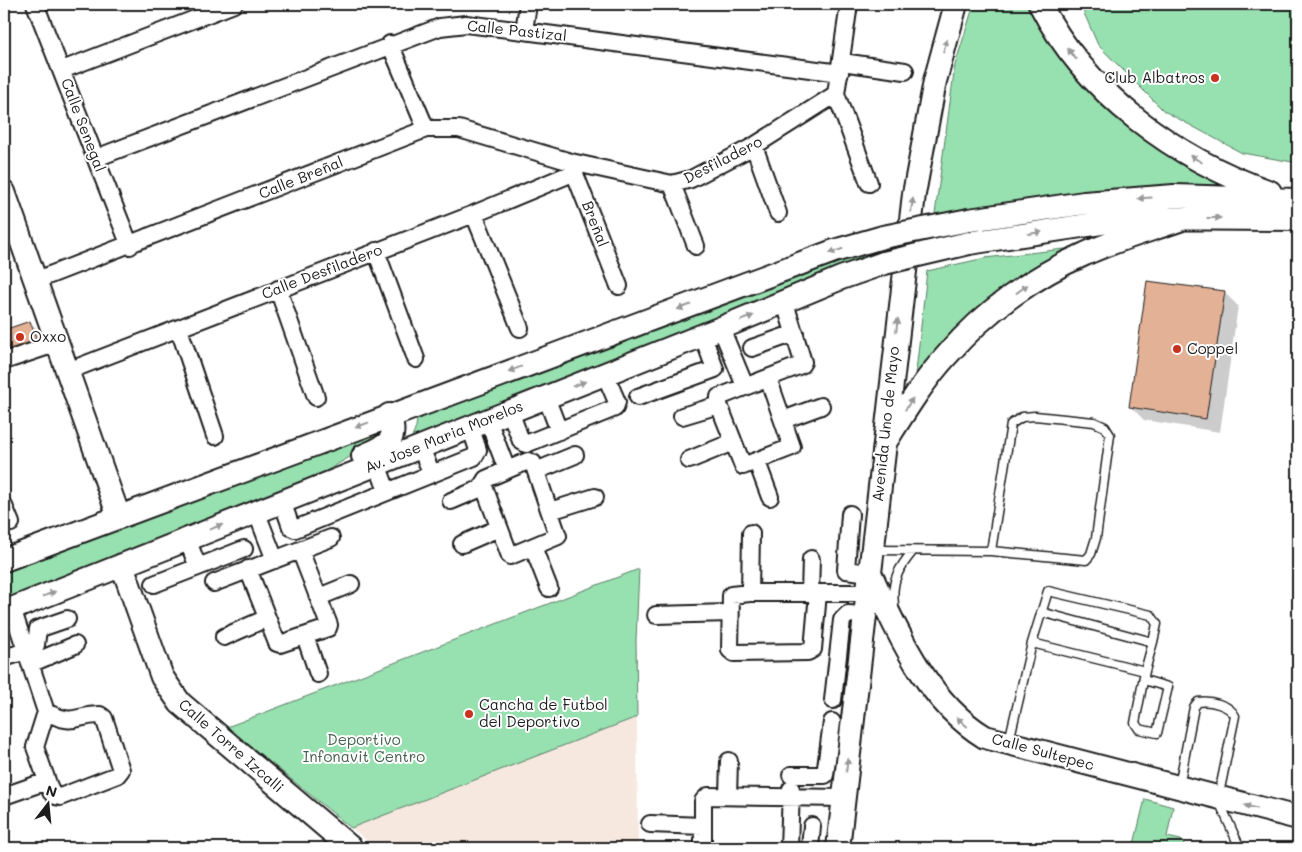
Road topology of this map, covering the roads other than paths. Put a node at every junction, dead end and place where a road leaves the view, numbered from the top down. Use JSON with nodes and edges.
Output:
{"nodes":[{"id":1,"x":35,"y":4,"type":"edge"},
{"id":2,"x":234,"y":4,"type":"edge"},
{"id":3,"x":528,"y":4,"type":"edge"},
{"id":4,"x":849,"y":4,"type":"edge"},
{"id":5,"x":956,"y":4,"type":"edge"},
{"id":6,"x":1040,"y":4,"type":"edge"},
{"id":7,"x":524,"y":31,"type":"junction"},
{"id":8,"x":390,"y":44,"type":"junction"},
{"id":9,"x":841,"y":67,"type":"junction"},
{"id":10,"x":62,"y":70,"type":"junction"},
{"id":11,"x":905,"y":71,"type":"dead end"},
{"id":12,"x":836,"y":94,"type":"junction"},
{"id":13,"x":426,"y":130,"type":"junction"},
{"id":14,"x":754,"y":146,"type":"junction"},
{"id":15,"x":96,"y":158,"type":"junction"},
{"id":16,"x":573,"y":167,"type":"junction"},
{"id":17,"x":870,"y":183,"type":"dead end"},
{"id":18,"x":672,"y":184,"type":"junction"},
{"id":19,"x":4,"y":192,"type":"edge"},
{"id":20,"x":1294,"y":199,"type":"edge"},
{"id":21,"x":778,"y":213,"type":"dead end"},
{"id":22,"x":474,"y":214,"type":"junction"},
{"id":23,"x":8,"y":217,"type":"edge"},
{"id":24,"x":1185,"y":218,"type":"junction"},
{"id":25,"x":1298,"y":219,"type":"edge"},
{"id":26,"x":130,"y":246,"type":"junction"},
{"id":27,"x":696,"y":246,"type":"dead end"},
{"id":28,"x":376,"y":251,"type":"junction"},
{"id":29,"x":37,"y":280,"type":"junction"},
{"id":30,"x":620,"y":286,"type":"dead end"},
{"id":31,"x":278,"y":289,"type":"junction"},
{"id":32,"x":785,"y":303,"type":"junction"},
{"id":33,"x":520,"y":328,"type":"dead end"},
{"id":34,"x":179,"y":329,"type":"junction"},
{"id":35,"x":712,"y":332,"type":"junction"},
{"id":36,"x":795,"y":333,"type":"junction"},
{"id":37,"x":58,"y":343,"type":"junction"},
{"id":38,"x":752,"y":348,"type":"dead end"},
{"id":39,"x":416,"y":359,"type":"dead end"},
{"id":40,"x":4,"y":361,"type":"edge"},
{"id":41,"x":68,"y":371,"type":"junction"},
{"id":42,"x":605,"y":374,"type":"junction"},
{"id":43,"x":768,"y":378,"type":"junction"},
{"id":44,"x":745,"y":386,"type":"junction"},
{"id":45,"x":316,"y":397,"type":"dead end"},
{"id":46,"x":546,"y":397,"type":"junction"},
{"id":47,"x":638,"y":397,"type":"dead end"},
{"id":48,"x":719,"y":405,"type":"junction"},
{"id":49,"x":821,"y":406,"type":"dead end"},
{"id":50,"x":510,"y":411,"type":"junction"},
{"id":51,"x":389,"y":416,"type":"junction"},
{"id":52,"x":682,"y":416,"type":"dead end"},
{"id":53,"x":783,"y":420,"type":"junction"},
{"id":54,"x":479,"y":423,"type":"junction"},
{"id":55,"x":558,"y":431,"type":"junction"},
{"id":56,"x":215,"y":436,"type":"dead end"},
{"id":57,"x":733,"y":442,"type":"junction"},
{"id":58,"x":420,"y":446,"type":"junction"},
{"id":59,"x":883,"y":446,"type":"junction"},
{"id":60,"x":576,"y":454,"type":"dead end"},
{"id":61,"x":688,"y":460,"type":"dead end"},
{"id":62,"x":757,"y":462,"type":"junction"},
{"id":63,"x":377,"y":464,"type":"junction"},
{"id":64,"x":506,"y":470,"type":"junction"},
{"id":65,"x":536,"y":471,"type":"junction"},
{"id":66,"x":432,"y":474,"type":"junction"},
{"id":67,"x":484,"y":487,"type":"junction"},
{"id":68,"x":310,"y":490,"type":"junction"},
{"id":69,"x":387,"y":491,"type":"junction"},
{"id":70,"x":595,"y":497,"type":"dead end"},
{"id":71,"x":770,"y":497,"type":"dead end"},
{"id":72,"x":282,"y":501,"type":"junction"},
{"id":73,"x":451,"y":501,"type":"dead end"},
{"id":74,"x":4,"y":506,"type":"edge"},
{"id":75,"x":256,"y":511,"type":"junction"},
{"id":76,"x":550,"y":511,"type":"junction"},
{"id":77,"x":850,"y":514,"type":"dead end"},
{"id":78,"x":119,"y":517,"type":"junction"},
{"id":79,"x":11,"y":524,"type":"dead end"},
{"id":80,"x":498,"y":528,"type":"junction"},
{"id":81,"x":751,"y":533,"type":"dead end"},
{"id":82,"x":331,"y":538,"type":"dead end"},
{"id":83,"x":187,"y":539,"type":"junction"},
{"id":84,"x":462,"y":544,"type":"dead end"},
{"id":85,"x":244,"y":548,"type":"dead end"},
{"id":86,"x":533,"y":548,"type":"junction"},
{"id":87,"x":300,"y":550,"type":"junction"},
{"id":88,"x":873,"y":550,"type":"junction"},
{"id":89,"x":913,"y":551,"type":"junction"},
{"id":90,"x":991,"y":551,"type":"junction"},
{"id":91,"x":811,"y":559,"type":"dead end"},
{"id":92,"x":4,"y":560,"type":"edge"},
{"id":93,"x":275,"y":560,"type":"junction"},
{"id":94,"x":122,"y":564,"type":"junction"},
{"id":95,"x":198,"y":567,"type":"junction"},
{"id":96,"x":248,"y":569,"type":"junction"},
{"id":97,"x":154,"y":584,"type":"dead end"},
{"id":98,"x":214,"y":584,"type":"dead end"},
{"id":99,"x":351,"y":584,"type":"dead end"},
{"id":100,"x":549,"y":588,"type":"dead end"},
{"id":101,"x":750,"y":593,"type":"junction"},
{"id":102,"x":814,"y":593,"type":"junction"},
{"id":103,"x":868,"y":594,"type":"junction"},
{"id":104,"x":318,"y":597,"type":"junction"},
{"id":105,"x":6,"y":609,"type":"edge"},
{"id":106,"x":1041,"y":612,"type":"junction"},
{"id":107,"x":729,"y":613,"type":"junction"},
{"id":108,"x":656,"y":616,"type":"dead end"},
{"id":109,"x":267,"y":618,"type":"junction"},
{"id":110,"x":67,"y":619,"type":"dead end"},
{"id":111,"x":899,"y":635,"type":"junction"},
{"id":112,"x":305,"y":636,"type":"junction"},
{"id":113,"x":224,"y":637,"type":"dead end"},
{"id":114,"x":1152,"y":642,"type":"junction"},
{"id":115,"x":1032,"y":643,"type":"junction"},
{"id":116,"x":75,"y":644,"type":"dead end"},
{"id":117,"x":28,"y":657,"type":"junction"},
{"id":118,"x":4,"y":658,"type":"edge"},
{"id":119,"x":1146,"y":671,"type":"junction"},
{"id":120,"x":318,"y":674,"type":"dead end"},
{"id":121,"x":1144,"y":680,"type":"junction"},
{"id":122,"x":833,"y":700,"type":"dead end"},
{"id":123,"x":46,"y":712,"type":"junction"},
{"id":124,"x":832,"y":722,"type":"dead end"},
{"id":125,"x":1008,"y":743,"type":"junction"},
{"id":126,"x":730,"y":762,"type":"dead end"},
{"id":127,"x":47,"y":781,"type":"junction"},
{"id":128,"x":1179,"y":788,"type":"junction"},
{"id":129,"x":4,"y":796,"type":"edge"},
{"id":130,"x":728,"y":796,"type":"junction"},
{"id":131,"x":791,"y":798,"type":"junction"},
{"id":132,"x":844,"y":798,"type":"junction"},
{"id":133,"x":1218,"y":799,"type":"junction"},
{"id":134,"x":1298,"y":818,"type":"edge"},
{"id":135,"x":650,"y":824,"type":"dead end"},
{"id":136,"x":702,"y":826,"type":"junction"},
{"id":137,"x":812,"y":826,"type":"dead end"},
{"id":138,"x":351,"y":848,"type":"edge"},
{"id":139,"x":703,"y":848,"type":"edge"},
{"id":140,"x":788,"y":848,"type":"edge"},
{"id":141,"x":810,"y":848,"type":"edge"},
{"id":142,"x":838,"y":848,"type":"edge"},
{"id":143,"x":1240,"y":848,"type":"edge"}],
"edges":[{"from":1,"to":10,"type":"street","name":"Calle Senegal"},
{"from":2,"to":10,"type":"street"},
{"from":3,"to":7,"type":"street"},
{"from":4,"to":9,"type":"street"},
{"from":59,"to":5,"type":"main road","name":"Avenida Uno de Mayo","one_way":true},
{"from":20,"to":6,"type":"main road","one_way":true},
{"from":7,"to":8,"type":"street","name":"Calle Pastizal"},
{"from":7,"to":9,"type":"street","name":"Calle Pastizal"},
{"from":8,"to":13,"type":"street"},
{"from":8,"to":15,"type":"street","name":"Calle Pastizal"},
{"from":9,"to":11,"type":"street","name":"Calle Pastizal"},
{"from":9,"to":12,"type":"street"},
{"from":10,"to":15,"type":"street","name":"Calle Senegal"},
{"from":12,"to":14,"type":"street","name":"Desfiladero"},
{"from":12,"to":17,"type":"street"},
{"from":13,"to":16,"type":"street","name":"Calle Breñal"},
{"from":13,"to":26,"type":"street","name":"Calle Breñal"},
{"from":14,"to":18,"type":"street","name":"Desfiladero"},
{"from":14,"to":21,"type":"street"},
{"from":15,"to":26,"type":"street","name":"Calle Senegal"},
{"from":16,"to":18,"type":"street","name":"Desfiladero"},
{"from":16,"to":22,"type":"street","name":"Calle Desfiladero"},
{"from":16,"to":30,"type":"street","name":"Breñal"},
{"from":18,"to":27,"type":"street"},
{"from":19,"to":23,"type":"main road"},
{"from":20,"to":51,"type":"main road","one_way":true,"bridge":true},
{"from":22,"to":28,"type":"street","name":"Calle Desfiladero"},
{"from":22,"to":33,"type":"street"},
{"from":23,"to":29,"type":"main road"},
{"from":24,"to":25,"type":"main road","one_way":true},
{"from":32,"to":24,"type":"main road","name":"Av. Jose Maria Morelos","one_way":true,"bridge":true},
{"from":59,"to":24,"type":"main road","one_way":true},
{"from":26,"to":29,"type":"street","name":"Calle Breñal"},
{"from":28,"to":31,"type":"street","name":"Calle Desfiladero"},
{"from":28,"to":39,"type":"street"},
{"from":29,"to":37,"type":"main road"},
{"from":31,"to":34,"type":"street","name":"Calle Desfiladero"},
{"from":31,"to":45,"type":"street"},
{"from":35,"to":32,"type":"main road","name":"Av. Jose Maria Morelos","one_way":true},
{"from":32,"to":36,"type":"street"},
{"from":34,"to":41,"type":"street","name":"Calle Desfiladero"},
{"from":34,"to":56,"type":"street"},
{"from":35,"to":42,"type":"main road","name":"Av. Jose Maria Morelos"},
{"from":35,"to":44,"type":"street"},
{"from":35,"to":47,"type":"street"},
{"from":36,"to":38,"type":"street"},
{"from":36,"to":43,"type":"street"},
{"from":37,"to":40,"type":"street"},
{"from":37,"to":41,"type":"main road"},
{"from":41,"to":78,"type":"main road"},
{"from":46,"to":42,"type":"main road","name":"Av. Jose Maria Morelos","one_way":true},
{"from":42,"to":55,"type":"street"},
{"from":43,"to":44,"type":"street"},
{"from":43,"to":53,"type":"street"},
{"from":44,"to":48,"type":"street"},
{"from":46,"to":50,"type":"main road","name":"Av. Jose Maria Morelos"},
{"from":46,"to":55,"type":"street"},
{"from":48,"to":52,"type":"street"},
{"from":48,"to":57,"type":"street"},
{"from":49,"to":53,"type":"street"},
{"from":50,"to":54,"type":"main road","name":"Av. Jose Maria Morelos"},
{"from":50,"to":55,"type":"street"},
{"from":51,"to":68,"type":"main road"},
{"from":51,"to":78,"type":"main road","one_way":true},
{"from":53,"to":62,"type":"street"},
{"from":54,"to":58,"type":"main road","name":"Av. Jose Maria Morelos"},
{"from":54,"to":64,"type":"street"},
{"from":54,"to":66,"type":"street"},
{"from":57,"to":61,"type":"street"},
{"from":57,"to":62,"type":"street"},
{"from":58,"to":63,"type":"main road","name":"Av. Jose Maria Morelos"},
{"from":58,"to":66,"type":"street"},
{"from":59,"to":88,"type":"main road","name":"Avenida Uno de Mayo"},
{"from":60,"to":65,"type":"street"},
{"from":62,"to":71,"type":"street"},
{"from":63,"to":68,"type":"main road","name":"Av. Jose Maria Morelos"},
{"from":63,"to":69,"type":"street"},
{"from":64,"to":65,"type":"street"},
{"from":64,"to":67,"type":"street"},
{"from":65,"to":76,"type":"street"},
{"from":66,"to":69,"type":"street"},
{"from":67,"to":73,"type":"street"},
{"from":67,"to":80,"type":"street"},
{"from":68,"to":72,"type":"main road","name":"Av. Jose Maria Morelos"},
{"from":69,"to":72,"type":"street"},
{"from":70,"to":76,"type":"street"},
{"from":72,"to":75,"type":"main road","name":"Av. Jose Maria Morelos"},
{"from":74,"to":79,"type":"street"},
{"from":83,"to":75,"type":"main road","name":"Av. Jose Maria Morelos","one_way":true},
{"from":75,"to":93,"type":"street"},
{"from":76,"to":86,"type":"street"},
{"from":77,"to":103,"type":"street"},
{"from":78,"to":92,"type":"main road"},
{"from":80,"to":84,"type":"street"},
{"from":80,"to":86,"type":"street"},
{"from":81,"to":101,"type":"street"},
{"from":82,"to":87,"type":"street"},
{"from":83,"to":94,"type":"main road","name":"Av. Jose Maria Morelos"},
{"from":83,"to":95,"type":"street"},
{"from":85,"to":95,"type":"street"},
{"from":86,"to":100,"type":"street"},
{"from":87,"to":93,"type":"street"},
{"from":87,"to":104,"type":"street"},
{"from":88,"to":89,"type":"lane"},
{"from":88,"to":103,"type":"main road","name":"Avenida Uno de Mayo"},
{"from":89,"to":90,"type":"lane"},
{"from":89,"to":111,"type":"lane"},
{"from":90,"to":90,"type":"lane"},
{"from":91,"to":102,"type":"street"},
{"from":93,"to":96,"type":"street"},
{"from":105,"to":94,"type":"main road","name":"Av. Jose Maria Morelos","one_way":true},
{"from":94,"to":138,"type":"main road","name":"Calle Torre Izcalli"},
{"from":95,"to":97,"type":"street"},
{"from":96,"to":98,"type":"street"},
{"from":96,"to":109,"type":"street"},
{"from":99,"to":104,"type":"street"},
{"from":101,"to":102,"type":"street"},
{"from":101,"to":107,"type":"street"},
{"from":102,"to":103,"type":"street"},
{"from":102,"to":107,"type":"street"},
{"from":103,"to":111,"type":"main road","name":"Calle Sultepec"},
{"from":103,"to":122,"type":"street"},
{"from":132,"to":103,"type":"main road","name":"Avenida Uno de Mayo","one_way":true},
{"from":104,"to":112,"type":"street"},
{"from":105,"to":117,"type":"street"},
{"from":106,"to":114,"type":"lane"},
{"from":106,"to":114,"type":"lane"},
{"from":106,"to":115,"type":"lane"},
{"from":107,"to":108,"type":"street"},
{"from":109,"to":112,"type":"street"},
{"from":109,"to":113,"type":"street"},
{"from":110,"to":117,"type":"street"},
{"from":125,"to":111,"type":"main road","name":"Calle Sultepec","one_way":true},
{"from":112,"to":120,"type":"street"},
{"from":114,"to":119,"type":"lane"},
{"from":115,"to":119,"type":"lane"},
{"from":115,"to":125,"type":"lane"},
{"from":116,"to":117,"type":"street"},
{"from":117,"to":118,"type":"street"},
{"from":117,"to":123,"type":"street"},
{"from":119,"to":121,"type":"lane"},
{"from":121,"to":121,"type":"lane"},
{"from":123,"to":127,"type":"street"},
{"from":123,"to":127,"type":"street"},
{"from":124,"to":131,"type":"street"},
{"from":125,"to":128,"type":"main road","name":"Calle Sultepec"},
{"from":126,"to":130,"type":"street"},
{"from":127,"to":129,"type":"street"},
{"from":128,"to":133,"type":"main road","name":"Calle Sultepec"},
{"from":128,"to":133,"type":"lane"},
{"from":130,"to":131,"type":"street"},
{"from":130,"to":136,"type":"street"},
{"from":131,"to":132,"type":"street"},
{"from":131,"to":140,"type":"street"},
{"from":132,"to":142,"type":"main road","name":"Avenida Uno de Mayo"},
{"from":134,"to":133,"type":"main road","name":"Calle Sultepec","one_way":true},
{"from":133,"to":143,"type":"lane"},
{"from":135,"to":136,"type":"street"},
{"from":136,"to":139,"type":"street"},
{"from":137,"to":141,"type":"street"}]}
